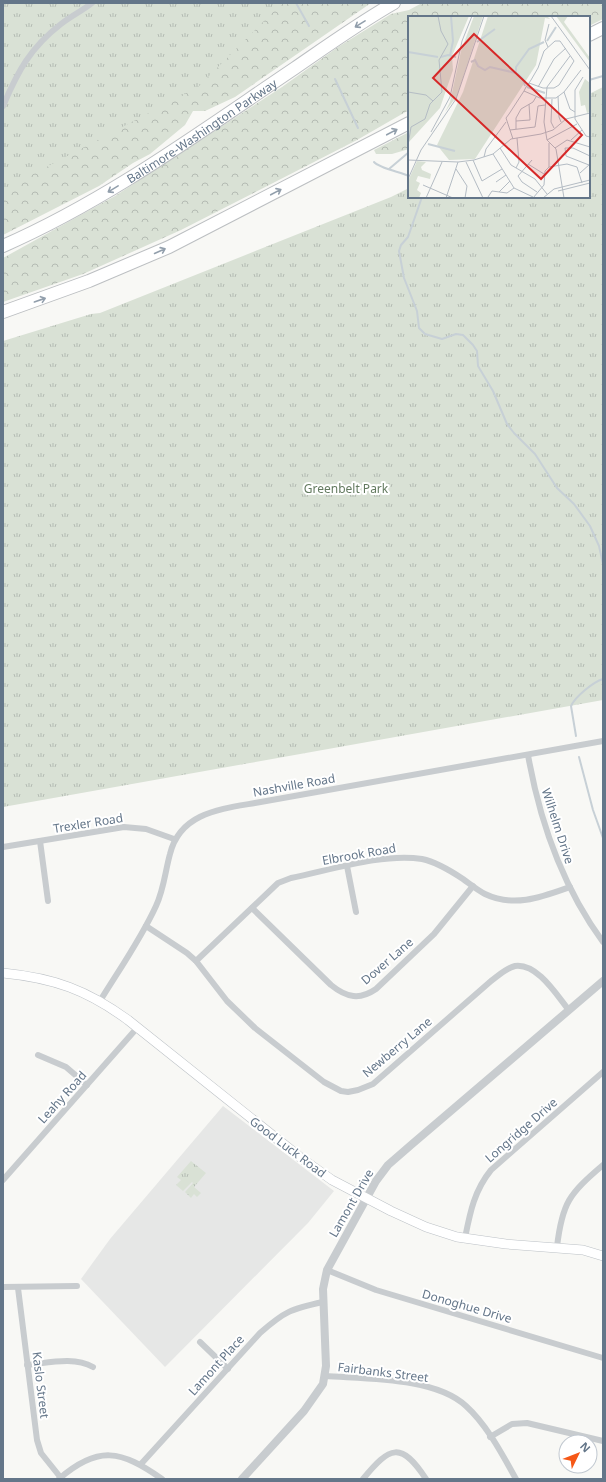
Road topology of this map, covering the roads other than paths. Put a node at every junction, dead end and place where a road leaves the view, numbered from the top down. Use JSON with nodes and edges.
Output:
{"nodes":[{"id":1,"x":92,"y":3,"type":"edge"},
{"id":2,"x":394,"y":3,"type":"edge"},
{"id":3,"x":603,"y":28,"type":"edge"},
{"id":4,"x":590,"y":34,"type":"edge"},
{"id":5,"x":3,"y":106,"type":"edge"},
{"id":6,"x":408,"y":124,"type":"edge"},
{"id":7,"x":3,"y":246,"type":"edge"},
{"id":8,"x":3,"y":312,"type":"edge"},
{"id":9,"x":603,"y":741,"type":"edge"},
{"id":10,"x":528,"y":755,"type":"junction"},
{"id":11,"x":174,"y":840,"type":"junction"},
{"id":12,"x":40,"y":841,"type":"junction"},
{"id":13,"x":3,"y":847,"type":"edge"},
{"id":14,"x":348,"y":866,"type":"junction"},
{"id":15,"x":473,"y":886,"type":"junction"},
{"id":16,"x":570,"y":887,"type":"junction"},
{"id":17,"x":48,"y":901,"type":"dead end"},
{"id":18,"x":252,"y":908,"type":"junction"},
{"id":19,"x":356,"y":912,"type":"dead end"},
{"id":20,"x":146,"y":926,"type":"junction"},
{"id":21,"x":603,"y":942,"type":"edge"},
{"id":22,"x":196,"y":961,"type":"junction"},
{"id":23,"x":3,"y":973,"type":"edge"},
{"id":24,"x":603,"y":980,"type":"edge"},
{"id":25,"x":100,"y":1001,"type":"junction"},
{"id":26,"x":568,"y":1009,"type":"junction"},
{"id":27,"x":137,"y":1028,"type":"junction"},
{"id":28,"x":38,"y":1055,"type":"dead end"},
{"id":29,"x":603,"y":1072,"type":"edge"},
{"id":30,"x":87,"y":1085,"type":"junction"},
{"id":31,"x":603,"y":1165,"type":"edge"},
{"id":32,"x":3,"y":1180,"type":"edge"},
{"id":33,"x":366,"y":1198,"type":"junction"},
{"id":34,"x":465,"y":1238,"type":"junction"},
{"id":35,"x":557,"y":1247,"type":"junction"},
{"id":36,"x":603,"y":1256,"type":"edge"},
{"id":37,"x":327,"y":1270,"type":"junction"},
{"id":38,"x":78,"y":1286,"type":"dead end"},
{"id":39,"x":3,"y":1288,"type":"edge"},
{"id":40,"x":18,"y":1288,"type":"junction"},
{"id":41,"x":323,"y":1302,"type":"junction"},
{"id":42,"x":200,"y":1342,"type":"dead end"},
{"id":43,"x":603,"y":1358,"type":"edge"},
{"id":44,"x":27,"y":1365,"type":"junction"},
{"id":45,"x":93,"y":1367,"type":"dead end"},
{"id":46,"x":228,"y":1369,"type":"junction"},
{"id":47,"x":325,"y":1376,"type":"junction"},
{"id":48,"x":490,"y":1437,"type":"junction"},
{"id":49,"x":603,"y":1441,"type":"edge"},
{"id":50,"x":141,"y":1464,"type":"junction"},
{"id":51,"x":60,"y":1478,"type":"edge"},
{"id":52,"x":162,"y":1479,"type":"edge"},
{"id":53,"x":242,"y":1479,"type":"edge"},
{"id":54,"x":363,"y":1479,"type":"edge"},
{"id":55,"x":426,"y":1479,"type":"edge"},
{"id":56,"x":516,"y":1479,"type":"edge"}],
"edges":[{"from":1,"to":5,"type":"street"},
{"from":2,"to":7,"type":"highway","name":"Baltimore-Washington Parkway","one_way":true},
{"from":3,"to":4,"type":"highway"},
{"from":8,"to":6,"type":"highway","one_way":true},
{"from":9,"to":10,"type":"street","name":"Nashville Road"},
{"from":10,"to":11,"type":"street","name":"Nashville Road"},
{"from":10,"to":16,"type":"street","name":"Wilhelm Drive"},
{"from":11,"to":12,"type":"street","name":"Trexler Road"},
{"from":11,"to":20,"type":"street","name":"Nashville Road"},
{"from":12,"to":13,"type":"street","name":"Trexler Road"},
{"from":12,"to":17,"type":"street"},
{"from":14,"to":15,"type":"street","name":"Elbrook Road"},
{"from":14,"to":18,"type":"street","name":"Elbrook Road"},
{"from":14,"to":19,"type":"street"},
{"from":15,"to":16,"type":"street","name":"Elbrook Road"},
{"from":15,"to":18,"type":"street","name":"Dover Lane"},
{"from":16,"to":21,"type":"street","name":"Wilhelm Drive"},
{"from":18,"to":22,"type":"street","name":"Elbrook Road"},
{"from":20,"to":22,"type":"street","name":"Newberry Lane"},
{"from":20,"to":25,"type":"street","name":"Nashville Road"},
{"from":22,"to":26,"type":"street","name":"Newberry Lane"},
{"from":23,"to":25,"type":"main road","name":"Good Luck Road"},
{"from":24,"to":26,"type":"street","name":"Lamont Drive"},
{"from":25,"to":27,"type":"main road","name":"Good Luck Road"},
{"from":26,"to":33,"type":"street","name":"Lamont Drive"},
{"from":27,"to":30,"type":"street","name":"Leahy Road"},
{"from":27,"to":33,"type":"main road","name":"Good Luck Road"},
{"from":28,"to":30,"type":"street"},
{"from":29,"to":34,"type":"street","name":"Longridge Drive"},
{"from":30,"to":32,"type":"street","name":"Leahy Road"},
{"from":31,"to":35,"type":"street"},
{"from":33,"to":34,"type":"main road","name":"Good Luck Road"},
{"from":33,"to":37,"type":"street","name":"Lamont Drive"},
{"from":34,"to":35,"type":"main road","name":"Good Luck Road"},
{"from":35,"to":36,"type":"main road","name":"Good Luck Road"},
{"from":37,"to":41,"type":"street","name":"Lamont Drive"},
{"from":37,"to":43,"type":"street","name":"Donoghue Drive"},
{"from":38,"to":40,"type":"street"},
{"from":39,"to":40,"type":"street"},
{"from":40,"to":44,"type":"street","name":"Kaslo Street"},
{"from":41,"to":46,"type":"street","name":"Lamont Place"},
{"from":41,"to":47,"type":"street","name":"Lamont Drive"},
{"from":42,"to":46,"type":"street"},
{"from":44,"to":45,"type":"street"},
{"from":44,"to":51,"type":"street","name":"Kaslo Street"},
{"from":46,"to":50,"type":"street","name":"Lamont Place"},
{"from":47,"to":48,"type":"street","name":"Fairbanks Street"},
{"from":47,"to":53,"type":"street","name":"Lamont Drive"},
{"from":48,"to":49,"type":"street"},
{"from":48,"to":56,"type":"street","name":"Fairbanks Street"},
{"from":50,"to":51,"type":"street"},
{"from":50,"to":52,"type":"street"},
{"from":54,"to":55,"type":"street"}]}
